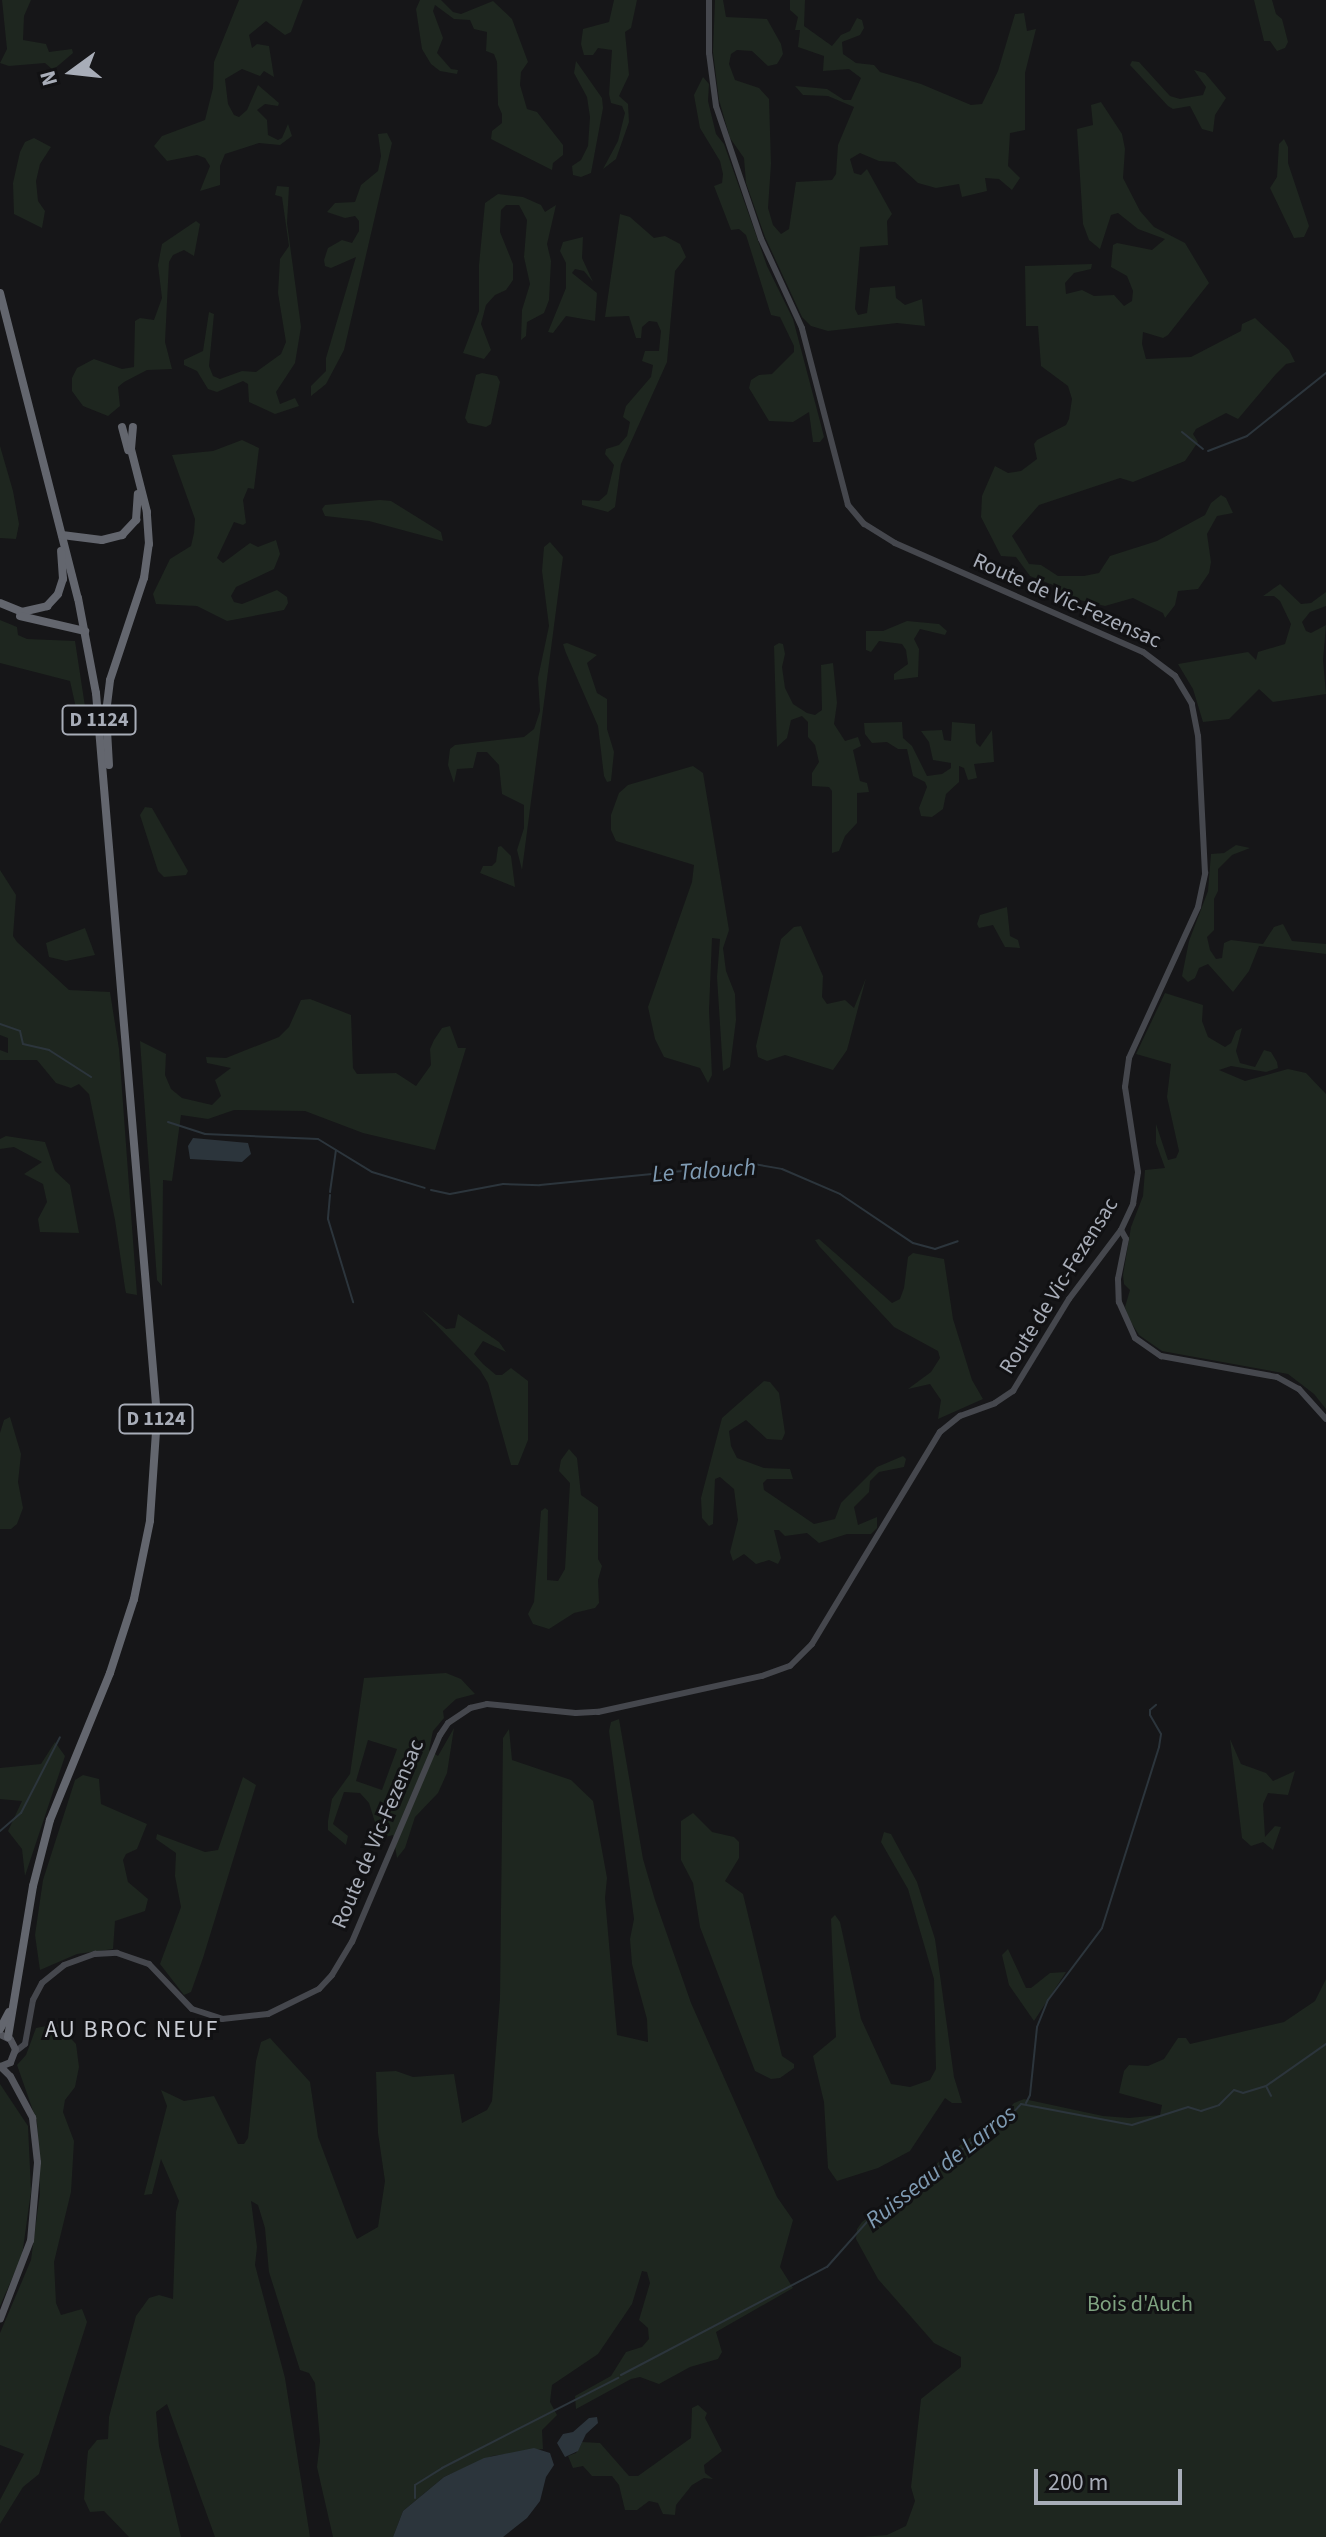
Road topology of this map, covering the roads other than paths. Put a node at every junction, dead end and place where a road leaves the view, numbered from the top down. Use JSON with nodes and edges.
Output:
{"nodes":[{"id":1,"x":709,"y":0,"type":"edge"},
{"id":2,"x":0,"y":293,"type":"edge"},
{"id":3,"x":122,"y":427,"type":"dead end"},
{"id":4,"x":133,"y":427,"type":"dead end"},
{"id":5,"x":61,"y":531,"type":"junction"},
{"id":6,"x":0,"y":606,"type":"edge"},
{"id":7,"x":85,"y":631,"type":"junction"},
{"id":8,"x":107,"y":810,"type":"junction"},
{"id":9,"x":1121,"y":1230,"type":"junction"},
{"id":10,"x":1326,"y":1419,"type":"edge"},
{"id":11,"x":5,"y":2036,"type":"edge"},
{"id":12,"x":27,"y":2039,"type":"junction"},
{"id":13,"x":13,"y":2056,"type":"junction"},
{"id":14,"x":0,"y":2066,"type":"edge"},
{"id":15,"x":21,"y":2094,"type":"junction"},
{"id":16,"x":0,"y":2318,"type":"edge"}],
"edges":[{"from":1,"to":9,"type":"main road","name":"Route de Vic-Fezensac"},
{"from":2,"to":5,"type":"highway","number":"D 1124"},
{"from":3,"to":5,"type":"highway"},
{"from":4,"to":8,"type":"highway"},
{"from":5,"to":6,"type":"highway"},
{"from":5,"to":7,"type":"highway","number":"D 1124"},
{"from":6,"to":7,"type":"highway"},
{"from":7,"to":8,"type":"highway","number":"D 1124"},
{"from":8,"to":11,"type":"highway","number":"D 1124"},
{"from":9,"to":10,"type":"main road"},
{"from":9,"to":12,"type":"main road","name":"Route de Vic-Fezensac"},
{"from":11,"to":12,"type":"main road"},
{"from":11,"to":13,"type":"main road"},
{"from":12,"to":13,"type":"main road"},
{"from":13,"to":14,"type":"main road"},
{"from":13,"to":15,"type":"main road"},
{"from":14,"to":15,"type":"main road"},
{"from":15,"to":16,"type":"main road"}]}
